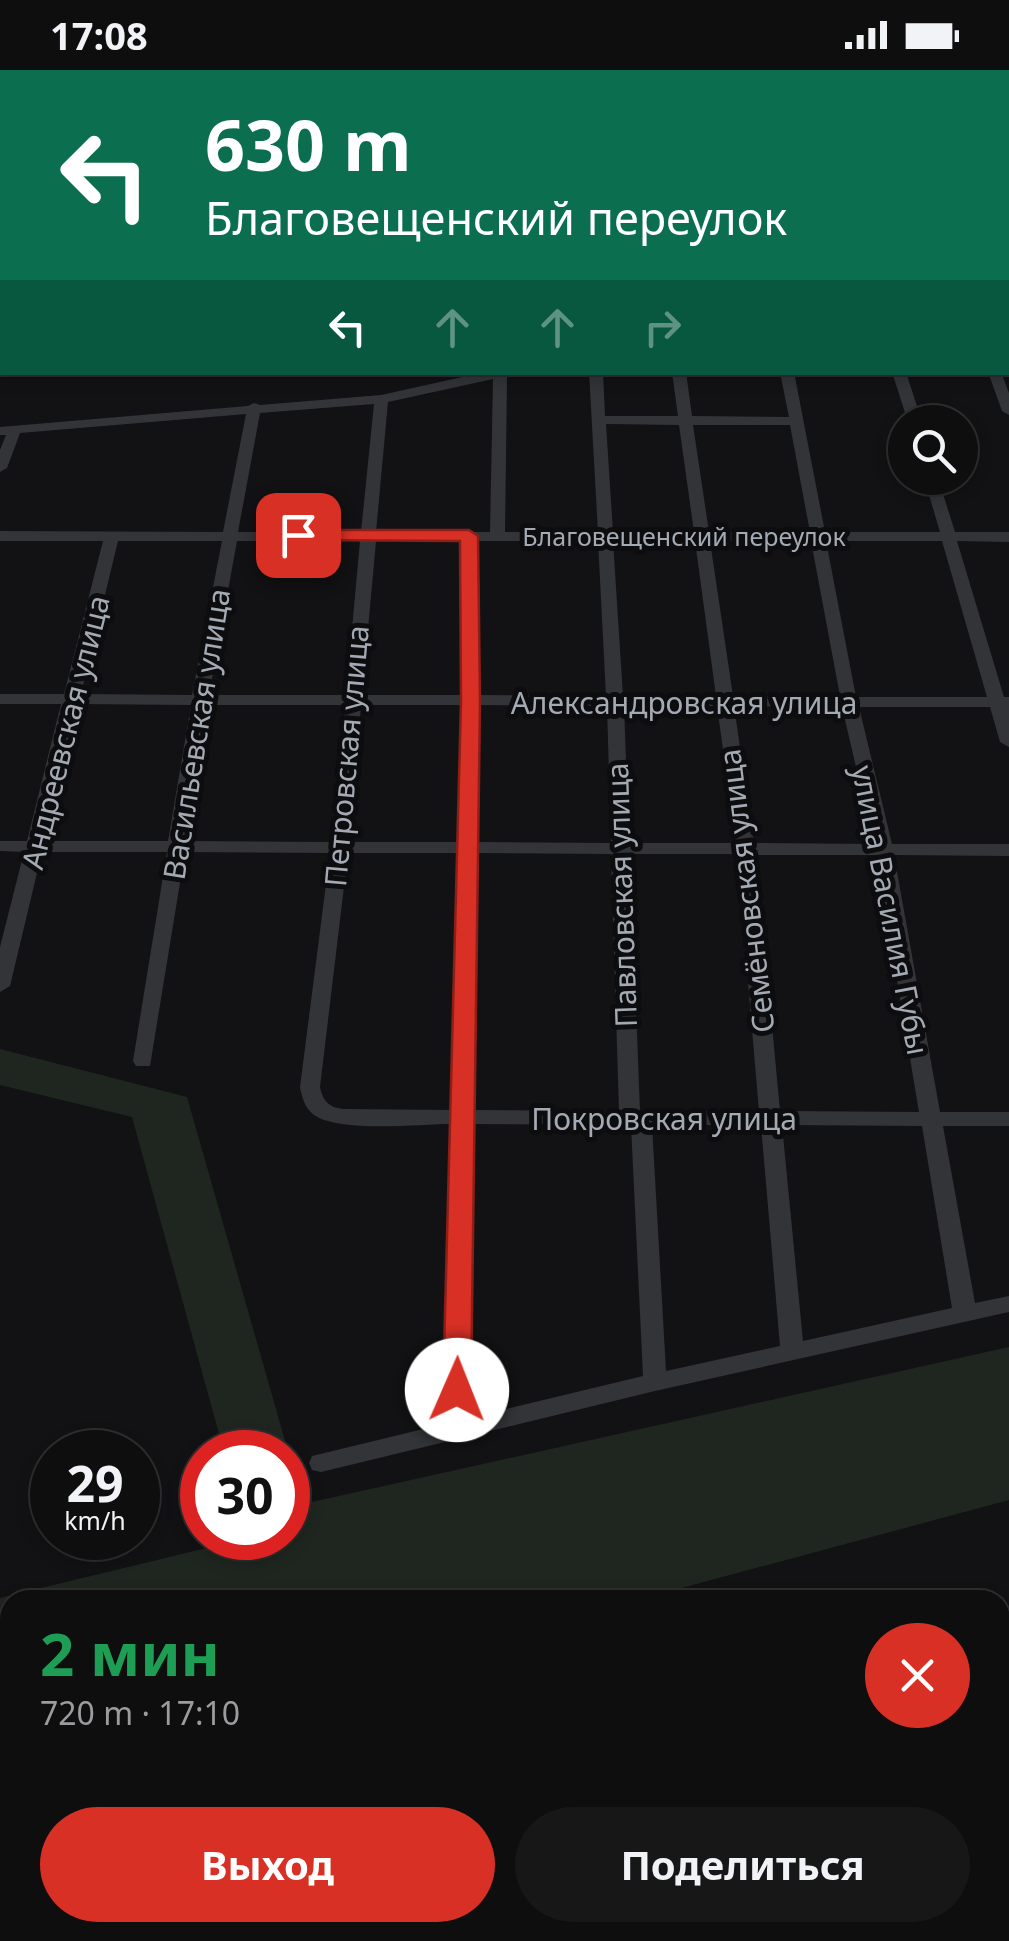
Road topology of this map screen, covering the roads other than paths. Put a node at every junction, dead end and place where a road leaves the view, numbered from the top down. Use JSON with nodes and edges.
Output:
{"nodes":[{"id":1,"x":498,"y":375,"type":"edge"},
{"id":2,"x":503,"y":375,"type":"edge"},
{"id":3,"x":596,"y":375,"type":"edge"},
{"id":4,"x":679,"y":375,"type":"edge"},
{"id":5,"x":788,"y":375,"type":"edge"},
{"id":6,"x":900,"y":375,"type":"edge"},
{"id":7,"x":995,"y":375,"type":"edge"},
{"id":8,"x":381,"y":398,"type":"junction"},
{"id":9,"x":910,"y":405,"type":"edge"},
{"id":10,"x":254,"y":407,"type":"junction"},
{"id":11,"x":1009,"y":411,"type":"edge"},
{"id":12,"x":598,"y":420,"type":"junction"},
{"id":13,"x":685,"y":420,"type":"junction"},
{"id":14,"x":796,"y":422,"type":"junction"},
{"id":15,"x":7,"y":430,"type":"edge"},
{"id":16,"x":0,"y":468,"type":"edge"},
{"id":17,"x":937,"y":495,"type":"edge"},
{"id":18,"x":112,"y":534,"type":"junction"},
{"id":19,"x":366,"y":534,"type":"junction"},
{"id":20,"x":229,"y":535,"type":"junction"},
{"id":21,"x":0,"y":536,"type":"edge"},
{"id":22,"x":469,"y":536,"type":"junction"},
{"id":23,"x":496,"y":536,"type":"junction"},
{"id":24,"x":606,"y":536,"type":"junction"},
{"id":25,"x":698,"y":536,"type":"junction"},
{"id":26,"x":821,"y":536,"type":"junction"},
{"id":27,"x":949,"y":537,"type":"junction"},
{"id":28,"x":1009,"y":537,"type":"edge"},
{"id":29,"x":72,"y":698,"type":"junction"},
{"id":30,"x":0,"y":699,"type":"edge"},
{"id":31,"x":200,"y":699,"type":"junction"},
{"id":32,"x":350,"y":700,"type":"junction"},
{"id":33,"x":615,"y":700,"type":"junction"},
{"id":34,"x":723,"y":701,"type":"junction"},
{"id":35,"x":471,"y":702,"type":"junction"},
{"id":36,"x":849,"y":702,"type":"junction"},
{"id":37,"x":1003,"y":702,"type":"edge"},
{"id":38,"x":1009,"y":742,"type":"edge"},
{"id":39,"x":0,"y":846,"type":"edge"},
{"id":40,"x":38,"y":846,"type":"junction"},
{"id":41,"x":176,"y":848,"type":"junction"},
{"id":42,"x":340,"y":848,"type":"junction"},
{"id":43,"x":468,"y":848,"type":"junction"},
{"id":44,"x":618,"y":850,"type":"junction"},
{"id":45,"x":746,"y":850,"type":"junction"},
{"id":46,"x":884,"y":850,"type":"junction"},
{"id":47,"x":1009,"y":850,"type":"edge"},
{"id":48,"x":0,"y":986,"type":"edge"},
{"id":49,"x":143,"y":1062,"type":"dead end"},
{"id":50,"x":320,"y":1111,"type":"joint"},
{"id":51,"x":464,"y":1116,"type":"junction"},
{"id":52,"x":636,"y":1118,"type":"junction"},
{"id":53,"x":771,"y":1118,"type":"junction"},
{"id":54,"x":929,"y":1118,"type":"junction"},
{"id":55,"x":1009,"y":1119,"type":"edge"},
{"id":56,"x":1009,"y":1304,"type":"edge"},
{"id":57,"x":966,"y":1314,"type":"junction"},
{"id":58,"x":792,"y":1352,"type":"junction"},
{"id":59,"x":655,"y":1382,"type":"junction"},
{"id":60,"x":456,"y":1429,"type":"junction"},
{"id":61,"x":321,"y":1463,"type":"dead end"}],
"edges":[{"from":1,"to":8,"type":"street"},
{"from":2,"to":23,"type":"street"},
{"from":3,"to":12,"type":"street","name":"Павловская улица"},
{"from":4,"to":13,"type":"street","name":"Семёновская улица"},
{"from":5,"to":14,"type":"street","name":"улица Василия Губы"},
{"from":6,"to":9,"type":"street"},
{"from":7,"to":11,"type":"street"},
{"from":8,"to":10,"type":"street"},
{"from":8,"to":19,"type":"street","name":"Петровская улица"},
{"from":10,"to":15,"type":"street"},
{"from":10,"to":20,"type":"street","name":"Васильевская улица"},
{"from":12,"to":13,"type":"street"},
{"from":12,"to":24,"type":"street","name":"Павловская улица"},
{"from":13,"to":14,"type":"street"},
{"from":13,"to":25,"type":"street","name":"Семёновская улица"},
{"from":14,"to":26,"type":"street","name":"улица Василия Губы"},
{"from":15,"to":16,"type":"street"},
{"from":17,"to":27,"type":"street"},
{"from":18,"to":20,"type":"street","name":"Благовещенский переулок"},
{"from":18,"to":21,"type":"street","name":"Благовещенский переулок"},
{"from":18,"to":29,"type":"street","name":"Андреевская улица"},
{"from":19,"to":20,"type":"street","name":"Благовещенский переулок"},
{"from":19,"to":22,"type":"street","name":"Благовещенский переулок"},
{"from":19,"to":32,"type":"street","name":"Петровская улица"},
{"from":20,"to":31,"type":"street","name":"Васильевская улица"},
{"from":22,"to":23,"type":"street","name":"Благовещенский переулок"},
{"from":22,"to":35,"type":"street"},
{"from":23,"to":24,"type":"street","name":"Благовещенский переулок"},
{"from":24,"to":25,"type":"street","name":"Благовещенский переулок"},
{"from":24,"to":33,"type":"street","name":"Павловская улица"},
{"from":25,"to":26,"type":"street","name":"Благовещенский переулок"},
{"from":25,"to":34,"type":"street","name":"Семёновская улица"},
{"from":26,"to":27,"type":"street","name":"Благовещенский переулок"},
{"from":26,"to":36,"type":"street","name":"улица Василия Губы"},
{"from":27,"to":28,"type":"street","name":"Благовещенский переулок"},
{"from":27,"to":37,"type":"street"},
{"from":29,"to":30,"type":"street","name":"Александровская улица"},
{"from":29,"to":31,"type":"street","name":"Александровская улица"},
{"from":29,"to":40,"type":"street","name":"Андреевская улица"},
{"from":31,"to":32,"type":"street","name":"Александровская улица"},
{"from":31,"to":41,"type":"street","name":"Васильевская улица"},
{"from":32,"to":35,"type":"street","name":"Александровская улица"},
{"from":32,"to":42,"type":"street","name":"Петровская улица"},
{"from":33,"to":34,"type":"street","name":"Александровская улица"},
{"from":33,"to":35,"type":"street","name":"Александровская улица"},
{"from":33,"to":44,"type":"street","name":"Павловская улица"},
{"from":34,"to":36,"type":"street","name":"Александровская улица"},
{"from":34,"to":45,"type":"street","name":"Семёновская улица"},
{"from":35,"to":43,"type":"street"},
{"from":36,"to":37,"type":"street","name":"Александровская улица"},
{"from":36,"to":46,"type":"street","name":"улица Василия Губы"},
{"from":37,"to":38,"type":"street"},
{"from":39,"to":40,"type":"street"},
{"from":40,"to":41,"type":"street"},
{"from":40,"to":48,"type":"street","name":"Андреевская улица"},
{"from":41,"to":42,"type":"street"},
{"from":41,"to":49,"type":"street","name":"Васильевская улица"},
{"from":42,"to":43,"type":"street"},
{"from":42,"to":50,"type":"street","name":"Петровская улица"},
{"from":43,"to":44,"type":"street"},
{"from":43,"to":51,"type":"street"},
{"from":44,"to":45,"type":"street"},
{"from":44,"to":52,"type":"street","name":"Павловская улица"},
{"from":45,"to":46,"type":"street"},
{"from":45,"to":53,"type":"street","name":"Семёновская улица"},
{"from":46,"to":47,"type":"street"},
{"from":46,"to":54,"type":"street","name":"улица Василия Губы"},
{"from":50,"to":51,"type":"street","name":"Покровская улица"},
{"from":51,"to":52,"type":"street","name":"Покровская улица"},
{"from":51,"to":60,"type":"street"},
{"from":52,"to":53,"type":"street","name":"Покровская улица"},
{"from":52,"to":59,"type":"street","name":"Павловская улица"},
{"from":53,"to":54,"type":"street","name":"Покровская улица"},
{"from":53,"to":58,"type":"street","name":"Семёновская улица"},
{"from":54,"to":55,"type":"street","name":"Покровская улица"},
{"from":54,"to":57,"type":"street","name":"улица Василия Губы"},
{"from":56,"to":57,"type":"street"},
{"from":57,"to":58,"type":"street"},
{"from":58,"to":59,"type":"street"},
{"from":59,"to":60,"type":"street"},
{"from":60,"to":61,"type":"street"}]}
